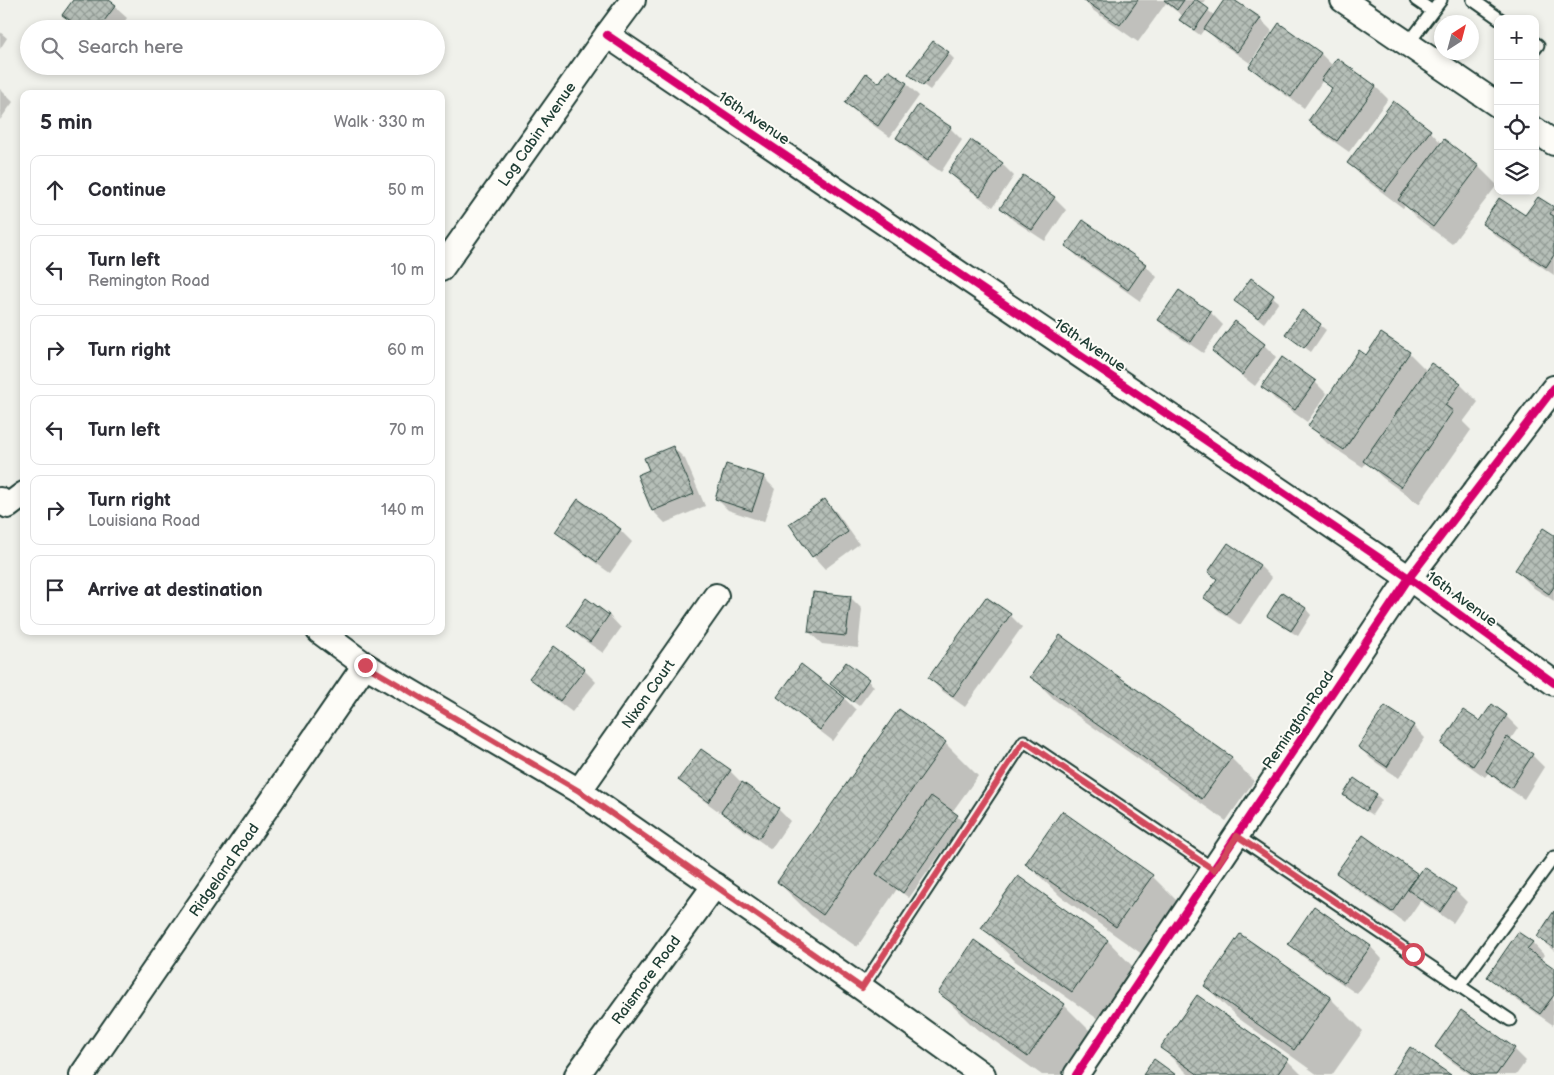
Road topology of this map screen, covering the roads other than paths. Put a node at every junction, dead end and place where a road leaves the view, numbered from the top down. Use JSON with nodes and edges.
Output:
{"nodes":[{"id":1,"x":633,"y":0,"type":"edge"},
{"id":2,"x":1343,"y":0,"type":"edge"},
{"id":3,"x":1416,"y":0,"type":"edge"},
{"id":4,"x":1441,"y":0,"type":"edge"},
{"id":5,"x":1473,"y":0,"type":"edge"},
{"id":6,"x":1432,"y":11,"type":"junction"},
{"id":7,"x":1494,"y":15,"type":"edge"},
{"id":8,"x":607,"y":35,"type":"junction"},
{"id":9,"x":1408,"y":44,"type":"junction"},
{"id":10,"x":1494,"y":102,"type":"edge"},
{"id":11,"x":1539,"y":133,"type":"edge"},
{"id":12,"x":1554,"y":143,"type":"edge"},
{"id":13,"x":445,"y":263,"type":"edge"},
{"id":14,"x":1554,"y":388,"type":"edge"},
{"id":15,"x":1409,"y":578,"type":"junction"},
{"id":16,"x":716,"y":596,"type":"dead end"},
{"id":17,"x":324,"y":635,"type":"edge"},
{"id":18,"x":365,"y":665,"type":"junction"},
{"id":19,"x":1554,"y":683,"type":"edge"},
{"id":20,"x":579,"y":791,"type":"junction"},
{"id":21,"x":1237,"y":836,"type":"junction"},
{"id":22,"x":1554,"y":857,"type":"edge"},
{"id":23,"x":1214,"y":870,"type":"junction"},
{"id":24,"x":715,"y":885,"type":"junction"},
{"id":25,"x":1460,"y":985,"type":"junction"},
{"id":26,"x":862,"y":988,"type":"junction"},
{"id":27,"x":1510,"y":1020,"type":"dead end"},
{"id":28,"x":82,"y":1075,"type":"edge"},
{"id":29,"x":577,"y":1075,"type":"edge"},
{"id":30,"x":983,"y":1075,"type":"edge"},
{"id":31,"x":1076,"y":1075,"type":"edge"}],
"edges":[{"from":1,"to":8,"type":"street","name":"Log Cabin Avenue"},
{"from":2,"to":9,"type":"street"},
{"from":3,"to":6,"type":"lane"},
{"from":4,"to":6,"type":"lane"},
{"from":5,"to":7,"type":"lane"},
{"from":6,"to":9,"type":"lane"},
{"from":8,"to":13,"type":"street","name":"Log Cabin Avenue"},
{"from":8,"to":15,"type":"street","name":"16th Avenue"},
{"from":9,"to":10,"type":"street"},
{"from":11,"to":12,"type":"street"},
{"from":14,"to":15,"type":"street","name":"Remington Road"},
{"from":15,"to":19,"type":"street","name":"16th Avenue"},
{"from":15,"to":21,"type":"street","name":"Remington Road"},
{"from":16,"to":20,"type":"street","name":"Nixon Court"},
{"from":17,"to":18,"type":"street"},
{"from":18,"to":20,"type":"street"},
{"from":18,"to":28,"type":"street","name":"Ridgeland Road"},
{"from":20,"to":24,"type":"street"},
{"from":21,"to":23,"type":"street","name":"Remington Road"},
{"from":21,"to":25,"type":"lane"},
{"from":22,"to":25,"type":"lane"},
{"from":23,"to":26,"type":"lane"},
{"from":23,"to":31,"type":"street","name":"Remington Road"},
{"from":24,"to":26,"type":"street"},
{"from":24,"to":29,"type":"street","name":"Raismore Road"},
{"from":25,"to":27,"type":"lane"},
{"from":26,"to":30,"type":"street"}]}
